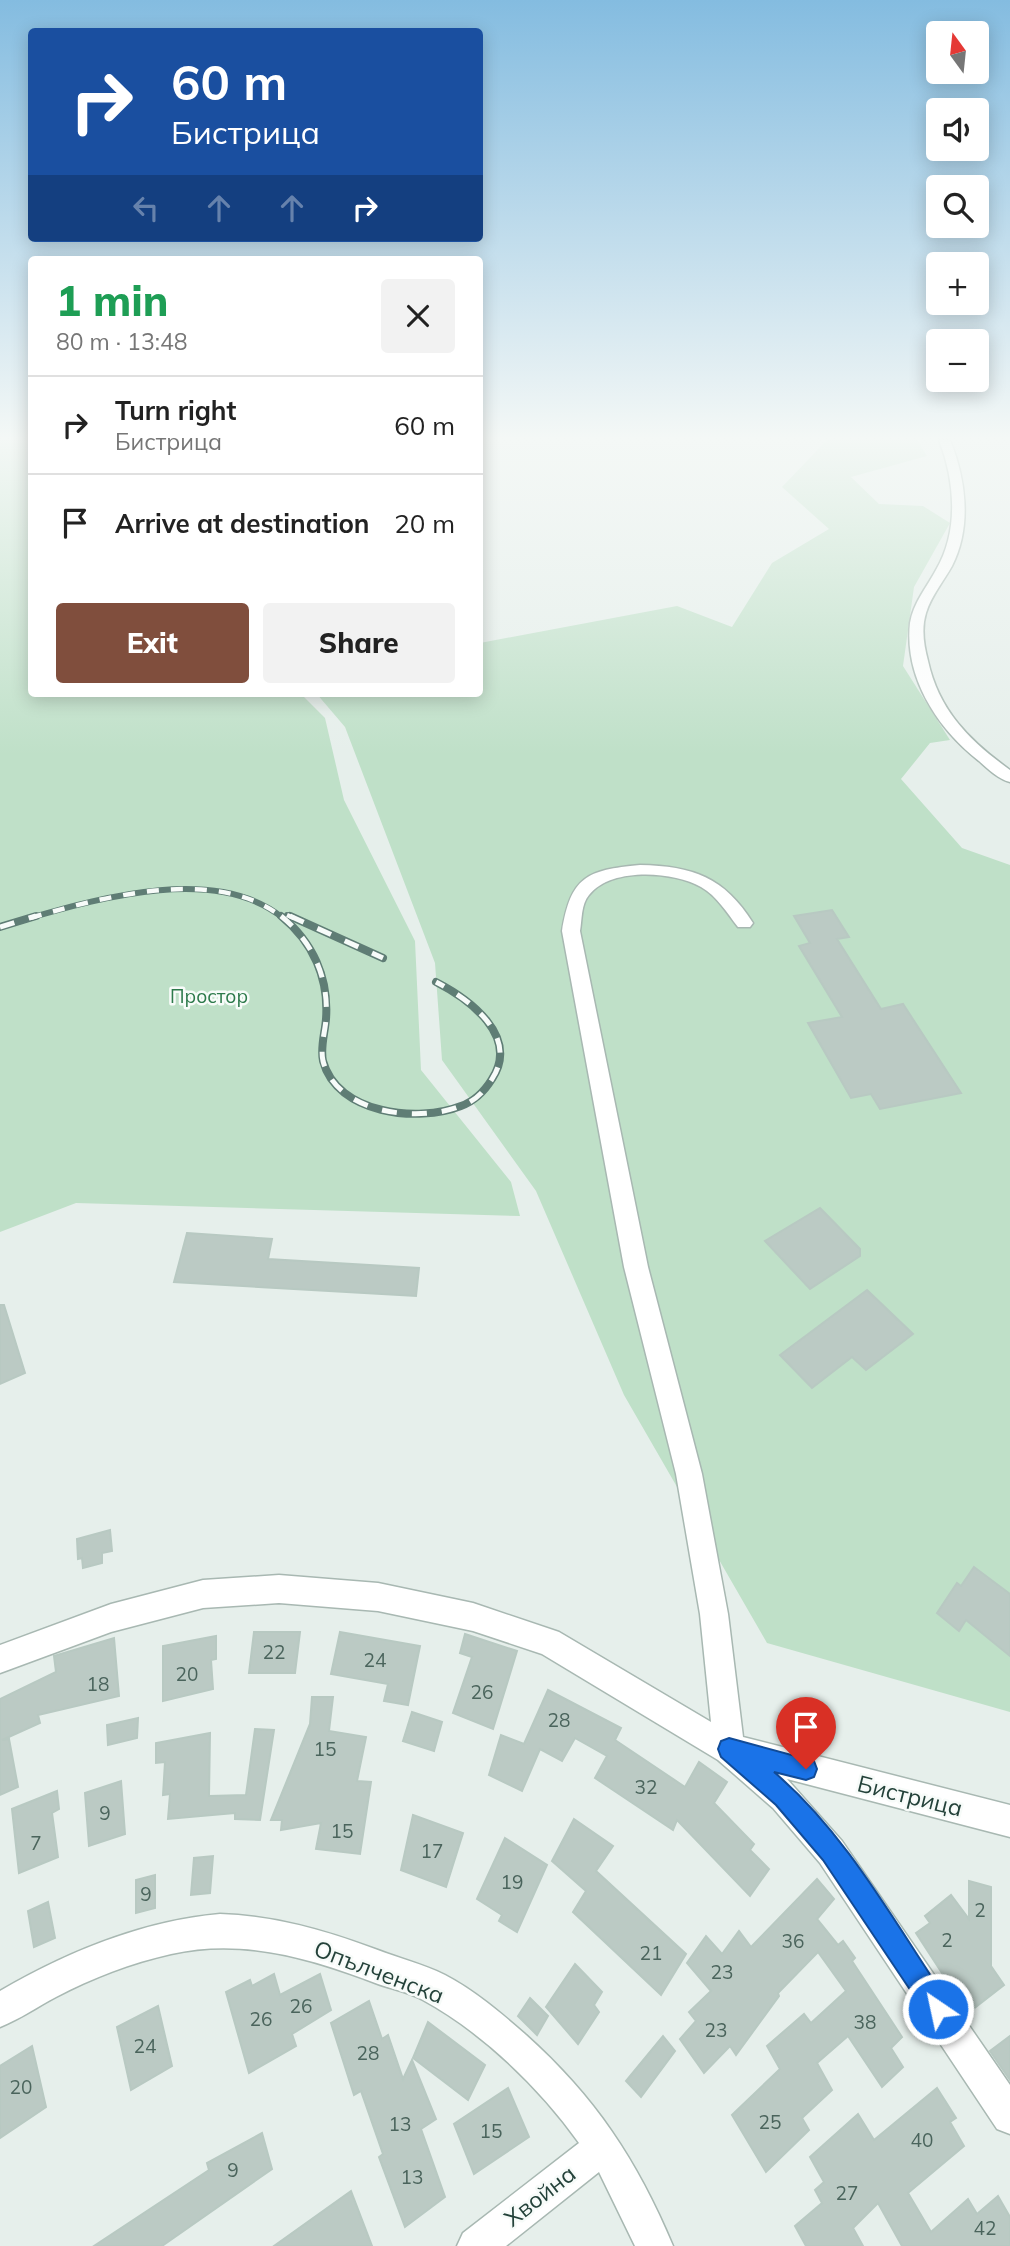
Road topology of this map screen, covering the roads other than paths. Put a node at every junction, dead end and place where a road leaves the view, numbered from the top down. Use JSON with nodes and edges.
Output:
{"nodes":[{"id":1,"x":951,"y":545,"type":"edge"},
{"id":2,"x":1010,"y":777,"type":"edge"},
{"id":3,"x":744,"y":923,"type":"dead end"},
{"id":4,"x":0,"y":1659,"type":"edge"},
{"id":5,"x":729,"y":1749,"type":"junction"},
{"id":6,"x":1010,"y":1821,"type":"edge"},
{"id":7,"x":0,"y":2010,"type":"edge"},
{"id":8,"x":1010,"y":2116,"type":"edge"},
{"id":9,"x":604,"y":2146,"type":"junction"},
{"id":10,"x":476,"y":2246,"type":"edge"},
{"id":11,"x":654,"y":2246,"type":"edge"}],
"edges":[{"from":1,"to":2,"type":"street"},
{"from":3,"to":5,"type":"street"},
{"from":4,"to":5,"type":"street"},
{"from":5,"to":6,"type":"street","name":"Бистрица"},
{"from":5,"to":8,"type":"street"},
{"from":7,"to":9,"type":"street","name":"Опълченска"},
{"from":9,"to":10,"type":"street","name":"Хвойна"},
{"from":9,"to":11,"type":"street","name":"Опълченска"}]}
